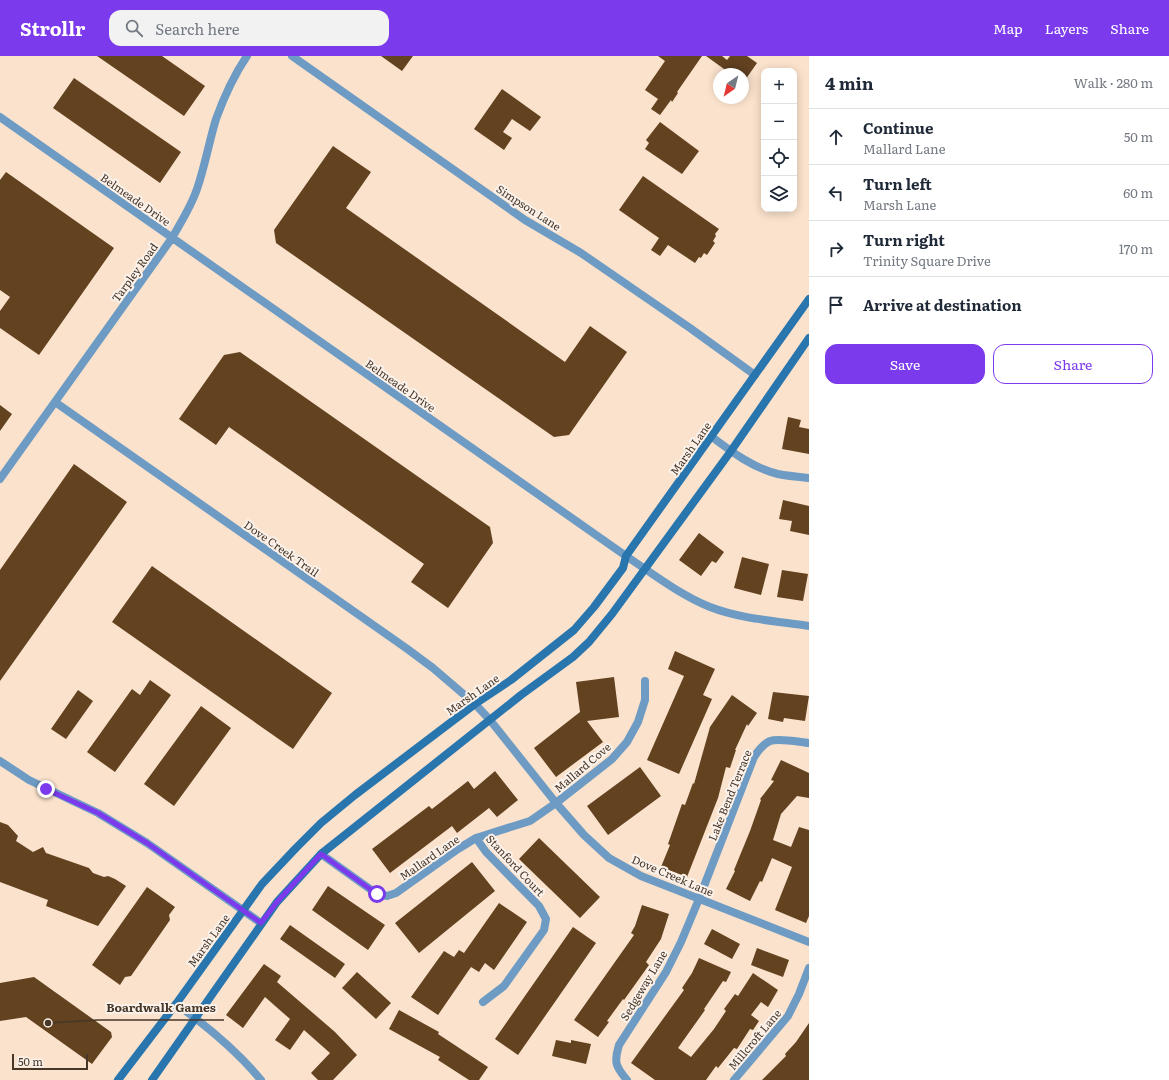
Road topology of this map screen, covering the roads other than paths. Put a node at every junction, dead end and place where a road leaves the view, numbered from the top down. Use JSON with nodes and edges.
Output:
{"nodes":[{"id":1,"x":247,"y":56,"type":"edge"},
{"id":2,"x":292,"y":56,"type":"edge"},
{"id":3,"x":0,"y":117,"type":"edge"},
{"id":4,"x":172,"y":238,"type":"junction"},
{"id":5,"x":809,"y":299,"type":"edge"},
{"id":6,"x":809,"y":338,"type":"edge"},
{"id":7,"x":755,"y":375,"type":"junction"},
{"id":8,"x":55,"y":402,"type":"junction"},
{"id":9,"x":712,"y":437,"type":"junction"},
{"id":10,"x":732,"y":451,"type":"junction"},
{"id":11,"x":809,"y":478,"type":"edge"},
{"id":12,"x":0,"y":480,"type":"edge"},
{"id":13,"x":626,"y":556,"type":"junction"},
{"id":14,"x":645,"y":569,"type":"junction"},
{"id":15,"x":809,"y":626,"type":"edge"},
{"id":16,"x":645,"y":681,"type":"dead end"},
{"id":17,"x":475,"y":704,"type":"junction"},
{"id":18,"x":490,"y":720,"type":"junction"},
{"id":19,"x":809,"y":743,"type":"edge"},
{"id":20,"x":0,"y":761,"type":"edge"},
{"id":21,"x":556,"y":803,"type":"junction"},
{"id":22,"x":476,"y":838,"type":"junction"},
{"id":23,"x":321,"y":854,"type":"junction"},
{"id":24,"x":699,"y":899,"type":"junction"},
{"id":25,"x":243,"y":910,"type":"junction"},
{"id":26,"x":261,"y":923,"type":"junction"},
{"id":27,"x":809,"y":942,"type":"edge"},
{"id":28,"x":809,"y":968,"type":"edge"},
{"id":29,"x":483,"y":1002,"type":"dead end"},
{"id":30,"x":176,"y":1004,"type":"junction"},
{"id":31,"x":196,"y":1018,"type":"junction"},
{"id":32,"x":118,"y":1080,"type":"edge"},
{"id":33,"x":152,"y":1080,"type":"edge"},
{"id":34,"x":260,"y":1080,"type":"edge"},
{"id":35,"x":627,"y":1080,"type":"edge"},
{"id":36,"x":734,"y":1080,"type":"edge"}],
"edges":[{"from":1,"to":4,"type":"street","name":"Tarpley Road"},
{"from":2,"to":7,"type":"street","name":"Simpson Lane"},
{"from":3,"to":4,"type":"street","name":"Belmeade Drive"},
{"from":4,"to":8,"type":"street","name":"Tarpley Road"},
{"from":4,"to":13,"type":"street","name":"Belmeade Drive"},
{"from":5,"to":7,"type":"main road","name":"Marsh Lane"},
{"from":6,"to":10,"type":"main road"},
{"from":7,"to":9,"type":"main road","name":"Marsh Lane"},
{"from":8,"to":12,"type":"street","name":"Tarpley Road"},
{"from":8,"to":17,"type":"street","name":"Dove Creek Trail"},
{"from":9,"to":10,"type":"street"},
{"from":9,"to":13,"type":"main road","name":"Marsh Lane"},
{"from":10,"to":11,"type":"street"},
{"from":10,"to":14,"type":"main road"},
{"from":13,"to":14,"type":"street","name":"Belmeade Drive"},
{"from":13,"to":17,"type":"main road","name":"Marsh Lane"},
{"from":14,"to":15,"type":"street","name":"Belmeade Drive"},
{"from":14,"to":18,"type":"main road"},
{"from":16,"to":21,"type":"street","name":"Mallard Cove"},
{"from":17,"to":18,"type":"street","name":"Dove Creek Trail"},
{"from":17,"to":25,"type":"main road","name":"Marsh Lane"},
{"from":18,"to":21,"type":"street","name":"Dove Creek Lane"},
{"from":18,"to":23,"type":"main road"},
{"from":19,"to":24,"type":"street","name":"Lake Bend Terrace"},
{"from":20,"to":25,"type":"street"},
{"from":21,"to":22,"type":"street","name":"Mallard Lane"},
{"from":21,"to":24,"type":"street","name":"Dove Creek Lane"},
{"from":22,"to":23,"type":"street","name":"Mallard Lane"},
{"from":22,"to":29,"type":"street","name":"Stanford Court"},
{"from":23,"to":26,"type":"main road"},
{"from":24,"to":27,"type":"street","name":"Dove Creek Lane"},
{"from":24,"to":35,"type":"street","name":"Sedgeway Lane"},
{"from":25,"to":26,"type":"street"},
{"from":25,"to":30,"type":"main road","name":"Marsh Lane"},
{"from":26,"to":31,"type":"main road"},
{"from":28,"to":36,"type":"street","name":"Millcroft Lane"},
{"from":30,"to":31,"type":"street"},
{"from":30,"to":32,"type":"main road","name":"Marsh Lane"},
{"from":31,"to":33,"type":"main road"},
{"from":31,"to":34,"type":"street"}]}
